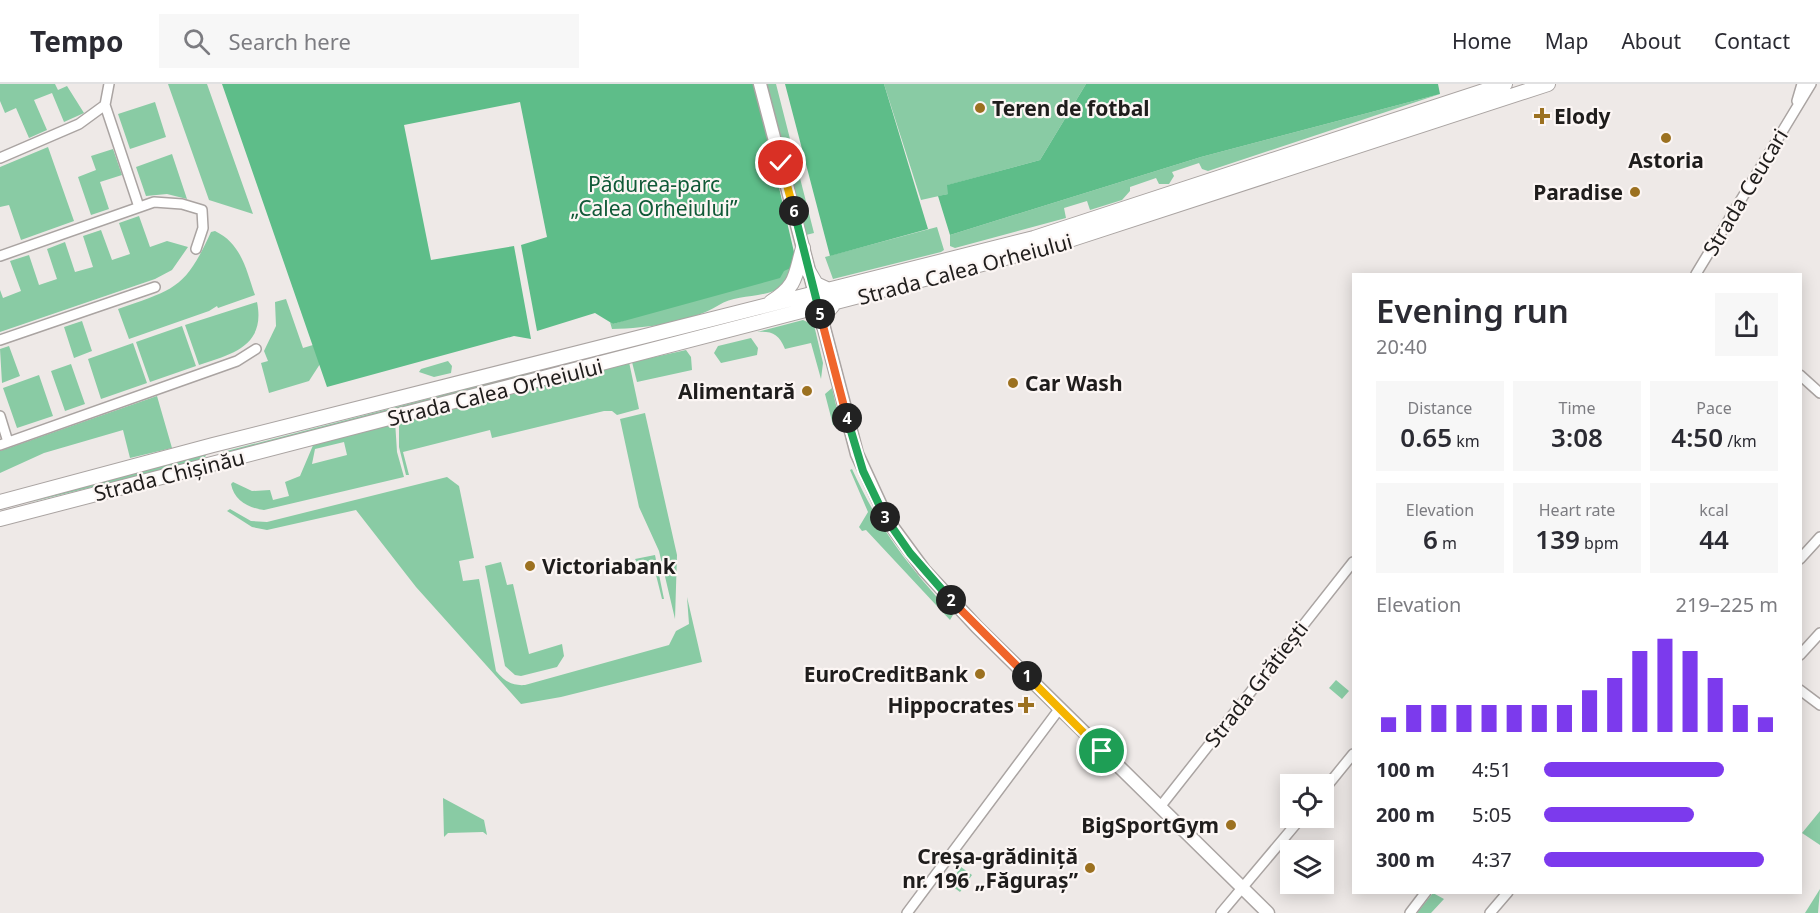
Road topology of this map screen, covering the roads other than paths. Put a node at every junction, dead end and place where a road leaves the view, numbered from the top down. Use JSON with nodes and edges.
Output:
{"nodes":[{"id":1,"x":109,"y":84,"type":"edge"},
{"id":2,"x":760,"y":84,"type":"edge"},
{"id":3,"x":1505,"y":84,"type":"edge"},
{"id":4,"x":1548,"y":84,"type":"edge"},
{"id":5,"x":1802,"y":84,"type":"edge"},
{"id":6,"x":1811,"y":84,"type":"edge"},
{"id":7,"x":105,"y":105,"type":"junction"},
{"id":8,"x":1794,"y":109,"type":"junction"},
{"id":9,"x":0,"y":158,"type":"edge"},
{"id":10,"x":1183,"y":190,"type":"junction"},
{"id":11,"x":1188,"y":203,"type":"junction"},
{"id":12,"x":139,"y":207,"type":"junction"},
{"id":13,"x":803,"y":248,"type":"junction"},
{"id":14,"x":196,"y":249,"type":"dead end"},
{"id":15,"x":0,"y":256,"type":"edge"},
{"id":16,"x":809,"y":273,"type":"junction"},
{"id":17,"x":1697,"y":273,"type":"edge"},
{"id":18,"x":155,"y":287,"type":"dead end"},
{"id":19,"x":830,"y":290,"type":"junction"},
{"id":20,"x":816,"y":301,"type":"junction"},
{"id":21,"x":832,"y":305,"type":"junction"},
{"id":22,"x":762,"y":308,"type":"junction"},
{"id":23,"x":823,"y":325,"type":"junction"},
{"id":24,"x":0,"y":340,"type":"edge"},
{"id":25,"x":256,"y":349,"type":"dead end"},
{"id":26,"x":562,"y":358,"type":"junction"},
{"id":27,"x":566,"y":373,"type":"junction"},
{"id":28,"x":1802,"y":377,"type":"edge"},
{"id":29,"x":1820,"y":393,"type":"edge"},
{"id":30,"x":334,"y":415,"type":"joint"},
{"id":31,"x":0,"y":416,"type":"edge"},
{"id":32,"x":338,"y":431,"type":"joint"},
{"id":33,"x":4,"y":443,"type":"edge"},
{"id":34,"x":213,"y":445,"type":"junction"},
{"id":35,"x":210,"y":464,"type":"junction"},
{"id":36,"x":0,"y":502,"type":"edge"},
{"id":37,"x":0,"y":519,"type":"edge"},
{"id":38,"x":1820,"y":537,"type":"edge"},
{"id":39,"x":1802,"y":556,"type":"edge"},
{"id":40,"x":1352,"y":563,"type":"edge"},
{"id":41,"x":1820,"y":633,"type":"edge"},
{"id":42,"x":1802,"y":653,"type":"edge"},
{"id":43,"x":1802,"y":692,"type":"edge"},
{"id":44,"x":1820,"y":705,"type":"edge"},
{"id":45,"x":1060,"y":708,"type":"junction"},
{"id":46,"x":1352,"y":755,"type":"edge"},
{"id":47,"x":1334,"y":777,"type":"edge"},
{"id":48,"x":1160,"y":807,"type":"junction"},
{"id":49,"x":1293,"y":828,"type":"edge"},
{"id":50,"x":1242,"y":888,"type":"junction"},
{"id":51,"x":1424,"y":894,"type":"edge"},
{"id":52,"x":1506,"y":894,"type":"edge"},
{"id":53,"x":907,"y":913,"type":"edge"},
{"id":54,"x":1221,"y":913,"type":"edge"},
{"id":55,"x":1268,"y":913,"type":"edge"},
{"id":56,"x":1410,"y":913,"type":"edge"},
{"id":57,"x":1490,"y":913,"type":"edge"}],
"edges":[{"from":1,"to":7,"type":"street"},
{"from":2,"to":13,"type":"main road"},
{"from":3,"to":10,"type":"highway","name":"Strada Calea Orheiului"},
{"from":4,"to":11,"type":"highway","name":"Strada Calea Orheiului"},
{"from":5,"to":8,"type":"street","name":"Strada Ceucari"},
{"from":6,"to":8,"type":"street","name":"Strada Ceucari"},
{"from":7,"to":9,"type":"street"},
{"from":7,"to":12,"type":"street"},
{"from":8,"to":17,"type":"street","name":"Strada Ceucari"},
{"from":10,"to":11,"type":"highway"},
{"from":10,"to":19,"type":"highway","name":"Strada Calea Orheiului"},
{"from":11,"to":21,"type":"highway","name":"Strada Calea Orheiului"},
{"from":12,"to":14,"type":"street"},
{"from":12,"to":15,"type":"street"},
{"from":13,"to":16,"type":"main road"},
{"from":13,"to":22,"type":"highway"},
{"from":16,"to":19,"type":"highway"},
{"from":16,"to":20,"type":"main road"},
{"from":18,"to":24,"type":"street"},
{"from":19,"to":20,"type":"highway","name":"Strada Calea Orheiului"},
{"from":20,"to":21,"type":"highway","name":"Strada Calea Orheiului"},
{"from":20,"to":22,"type":"highway","name":"Strada Calea Orheiului"},
{"from":20,"to":23,"type":"main road"},
{"from":20,"to":27,"type":"highway","name":"Strada Calea Orheiului"},
{"from":21,"to":23,"type":"highway"},
{"from":22,"to":26,"type":"highway","name":"Strada Calea Orheiului"},
{"from":23,"to":45,"type":"main road"},
{"from":25,"to":33,"type":"street"},
{"from":26,"to":27,"type":"highway"},
{"from":26,"to":30,"type":"highway","name":"Strada Calea Orheiului"},
{"from":27,"to":32,"type":"highway","name":"Strada Calea Orheiului"},
{"from":28,"to":29,"type":"street"},
{"from":30,"to":34,"type":"highway","name":"Strada Chișinău"},
{"from":31,"to":33,"type":"street"},
{"from":32,"to":35,"type":"highway","name":"Strada Chișinău"},
{"from":34,"to":35,"type":"highway"},
{"from":34,"to":36,"type":"highway","name":"Strada Chișinău"},
{"from":35,"to":37,"type":"highway","name":"Strada Chișinău"},
{"from":38,"to":39,"type":"street"},
{"from":40,"to":48,"type":"street","name":"Strada Grătiești"},
{"from":41,"to":42,"type":"street"},
{"from":43,"to":44,"type":"street"},
{"from":45,"to":48,"type":"main road"},
{"from":45,"to":53,"type":"street"},
{"from":46,"to":47,"type":"street"},
{"from":48,"to":50,"type":"main road"},
{"from":49,"to":50,"type":"street"},
{"from":50,"to":54,"type":"street"},
{"from":50,"to":55,"type":"main road"},
{"from":51,"to":56,"type":"street"},
{"from":52,"to":57,"type":"street"}]}
